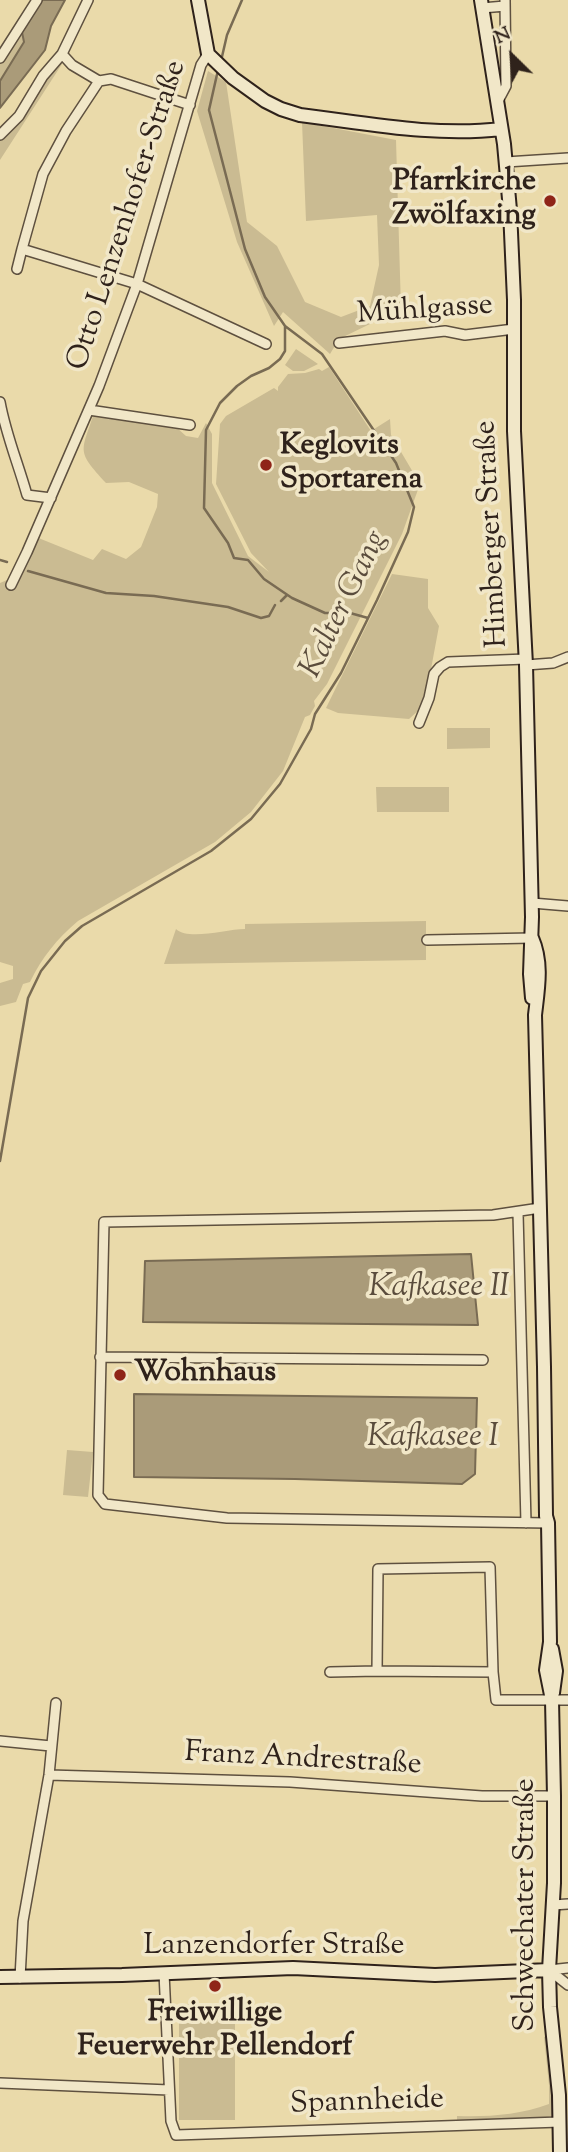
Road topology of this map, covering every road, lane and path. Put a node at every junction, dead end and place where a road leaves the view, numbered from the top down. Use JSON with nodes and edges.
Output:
{"nodes":[{"id":1,"x":37,"y":0,"type":"edge"},
{"id":2,"x":88,"y":0,"type":"edge"},
{"id":3,"x":198,"y":0,"type":"edge"},
{"id":4,"x":505,"y":3,"type":"edge"},
{"id":5,"x":481,"y":4,"type":"edge"},
{"id":6,"x":62,"y":54,"type":"junction"},
{"id":7,"x":208,"y":54,"type":"junction"},
{"id":8,"x":0,"y":58,"type":"edge"},
{"id":9,"x":99,"y":81,"type":"junction"},
{"id":10,"x":497,"y":104,"type":"junction"},
{"id":11,"x":190,"y":105,"type":"junction"},
{"id":12,"x":501,"y":129,"type":"junction"},
{"id":13,"x":0,"y":135,"type":"edge"},
{"id":14,"x":568,"y":158,"type":"edge"},
{"id":15,"x":506,"y":162,"type":"junction"},
{"id":16,"x":22,"y":249,"type":"junction"},
{"id":17,"x":18,"y":269,"type":"dead end"},
{"id":18,"x":137,"y":285,"type":"junction"},
{"id":19,"x":514,"y":329,"type":"junction"},
{"id":20,"x":339,"y":343,"type":"dead end"},
{"id":21,"x":266,"y":344,"type":"dead end"},
{"id":22,"x":0,"y":402,"type":"edge"},
{"id":23,"x":89,"y":410,"type":"junction"},
{"id":24,"x":190,"y":425,"type":"dead end"},
{"id":25,"x":51,"y":498,"type":"junction"},
{"id":26,"x":11,"y":585,"type":"dead end"},
{"id":27,"x":568,"y":657,"type":"edge"},
{"id":28,"x":526,"y":662,"type":"junction"},
{"id":29,"x":419,"y":723,"type":"dead end"},
{"id":30,"x":532,"y":903,"type":"junction"},
{"id":31,"x":568,"y":906,"type":"edge"},
{"id":32,"x":532,"y":938,"type":"junction"},
{"id":33,"x":427,"y":940,"type":"dead end"},
{"id":34,"x":540,"y":1208,"type":"junction"},
{"id":35,"x":518,"y":1213,"type":"junction"},
{"id":36,"x":100,"y":1357,"type":"junction"},
{"id":37,"x":483,"y":1360,"type":"dead end"},
{"id":38,"x":526,"y":1523,"type":"junction"},
{"id":39,"x":548,"y":1523,"type":"junction"},
{"id":40,"x":377,"y":1671,"type":"junction"},
{"id":41,"x":330,"y":1672,"type":"dead end"},
{"id":42,"x":493,"y":1672,"type":"junction"},
{"id":43,"x":552,"y":1700,"type":"junction"},
{"id":44,"x":568,"y":1700,"type":"edge"},
{"id":45,"x":56,"y":1703,"type":"dead end"},
{"id":46,"x":0,"y":1741,"type":"edge"},
{"id":47,"x":51,"y":1746,"type":"junction"},
{"id":48,"x":49,"y":1775,"type":"junction"},
{"id":49,"x":554,"y":1796,"type":"junction"},
{"id":50,"x":568,"y":1904,"type":"edge"},
{"id":51,"x":553,"y":1905,"type":"junction"},
{"id":52,"x":568,"y":1968,"type":"edge"},
{"id":53,"x":552,"y":1970,"type":"junction"},
{"id":54,"x":164,"y":1973,"type":"junction"},
{"id":55,"x":0,"y":1977,"type":"edge"},
{"id":56,"x":20,"y":1978,"type":"junction"},
{"id":57,"x":568,"y":1985,"type":"edge"},
{"id":58,"x":0,"y":2082,"type":"edge"},
{"id":59,"x":169,"y":2090,"type":"junction"},
{"id":60,"x":560,"y":2122,"type":"junction"},
{"id":61,"x":560,"y":2152,"type":"edge"}],
"edges":[{"from":1,"to":8,"type":"street"},
{"from":2,"to":6,"type":"street"},
{"from":3,"to":7,"type":"main road"},
{"from":4,"to":5,"type":"street"},
{"from":4,"to":10,"type":"street"},
{"from":5,"to":10,"type":"main road"},
{"from":6,"to":9,"type":"street"},
{"from":6,"to":13,"type":"street"},
{"from":7,"to":11,"type":"street","name":"Otto Lenzenhofer-Straße"},
{"from":7,"to":12,"type":"main road"},
{"from":9,"to":11,"type":"street"},
{"from":9,"to":16,"type":"street"},
{"from":10,"to":12,"type":"main road"},
{"from":11,"to":18,"type":"street","name":"Otto Lenzenhofer-Straße"},
{"from":12,"to":15,"type":"main road","name":"Himberger Straße"},
{"from":14,"to":15,"type":"street"},
{"from":15,"to":19,"type":"main road","name":"Himberger Straße"},
{"from":16,"to":17,"type":"street"},
{"from":16,"to":18,"type":"street"},
{"from":18,"to":21,"type":"street"},
{"from":18,"to":23,"type":"street","name":"Otto Lenzenhofer-Straße"},
{"from":19,"to":20,"type":"street","name":"Mühlgasse"},
{"from":19,"to":28,"type":"main road","name":"Himberger Straße"},
{"from":22,"to":25,"type":"street"},
{"from":23,"to":24,"type":"street"},
{"from":23,"to":25,"type":"street","name":"Otto Lenzenhofer-Straße"},
{"from":25,"to":26,"type":"street","name":"Otto Lenzenhofer-Straße"},
{"from":27,"to":28,"type":"street"},
{"from":28,"to":29,"type":"street"},
{"from":28,"to":30,"type":"main road","name":"Himberger Straße"},
{"from":30,"to":31,"type":"street"},
{"from":30,"to":32,"type":"main road","name":"Himberger Straße"},
{"from":32,"to":33,"type":"street"},
{"from":32,"to":34,"type":"main road","name":"Schwechater Straße"},
{"from":34,"to":35,"type":"street"},
{"from":34,"to":39,"type":"main road","name":"Schwechater Straße"},
{"from":35,"to":36,"type":"street"},
{"from":35,"to":38,"type":"street"},
{"from":36,"to":37,"type":"street"},
{"from":36,"to":38,"type":"street"},
{"from":38,"to":39,"type":"street"},
{"from":39,"to":43,"type":"main road","name":"Schwechater Straße"},
{"from":40,"to":41,"type":"street"},
{"from":40,"to":42,"type":"street"},
{"from":40,"to":42,"type":"street"},
{"from":42,"to":43,"type":"street"},
{"from":43,"to":44,"type":"street"},
{"from":43,"to":49,"type":"main road","name":"Schwechater Straße"},
{"from":45,"to":47,"type":"street"},
{"from":46,"to":47,"type":"street"},
{"from":47,"to":48,"type":"street"},
{"from":48,"to":49,"type":"street","name":"Franz Andrestraße"},
{"from":48,"to":56,"type":"street"},
{"from":49,"to":51,"type":"main road","name":"Schwechater Straße"},
{"from":50,"to":51,"type":"street"},
{"from":51,"to":53,"type":"main road","name":"Schwechater Straße"},
{"from":52,"to":53,"type":"street"},
{"from":53,"to":54,"type":"main road","name":"Lanzendorfer Straße"},
{"from":53,"to":57,"type":"street"},
{"from":53,"to":60,"type":"main road","name":"Schwechater Straße"},
{"from":54,"to":56,"type":"main road","name":"Lanzendorfer Straße"},
{"from":54,"to":59,"type":"street"},
{"from":55,"to":56,"type":"main road","name":"Lanzendorfer Straße"},
{"from":58,"to":59,"type":"street"},
{"from":59,"to":60,"type":"street","name":"Spannheide"},
{"from":60,"to":61,"type":"main road","name":"Schwechater Straße"}]}
